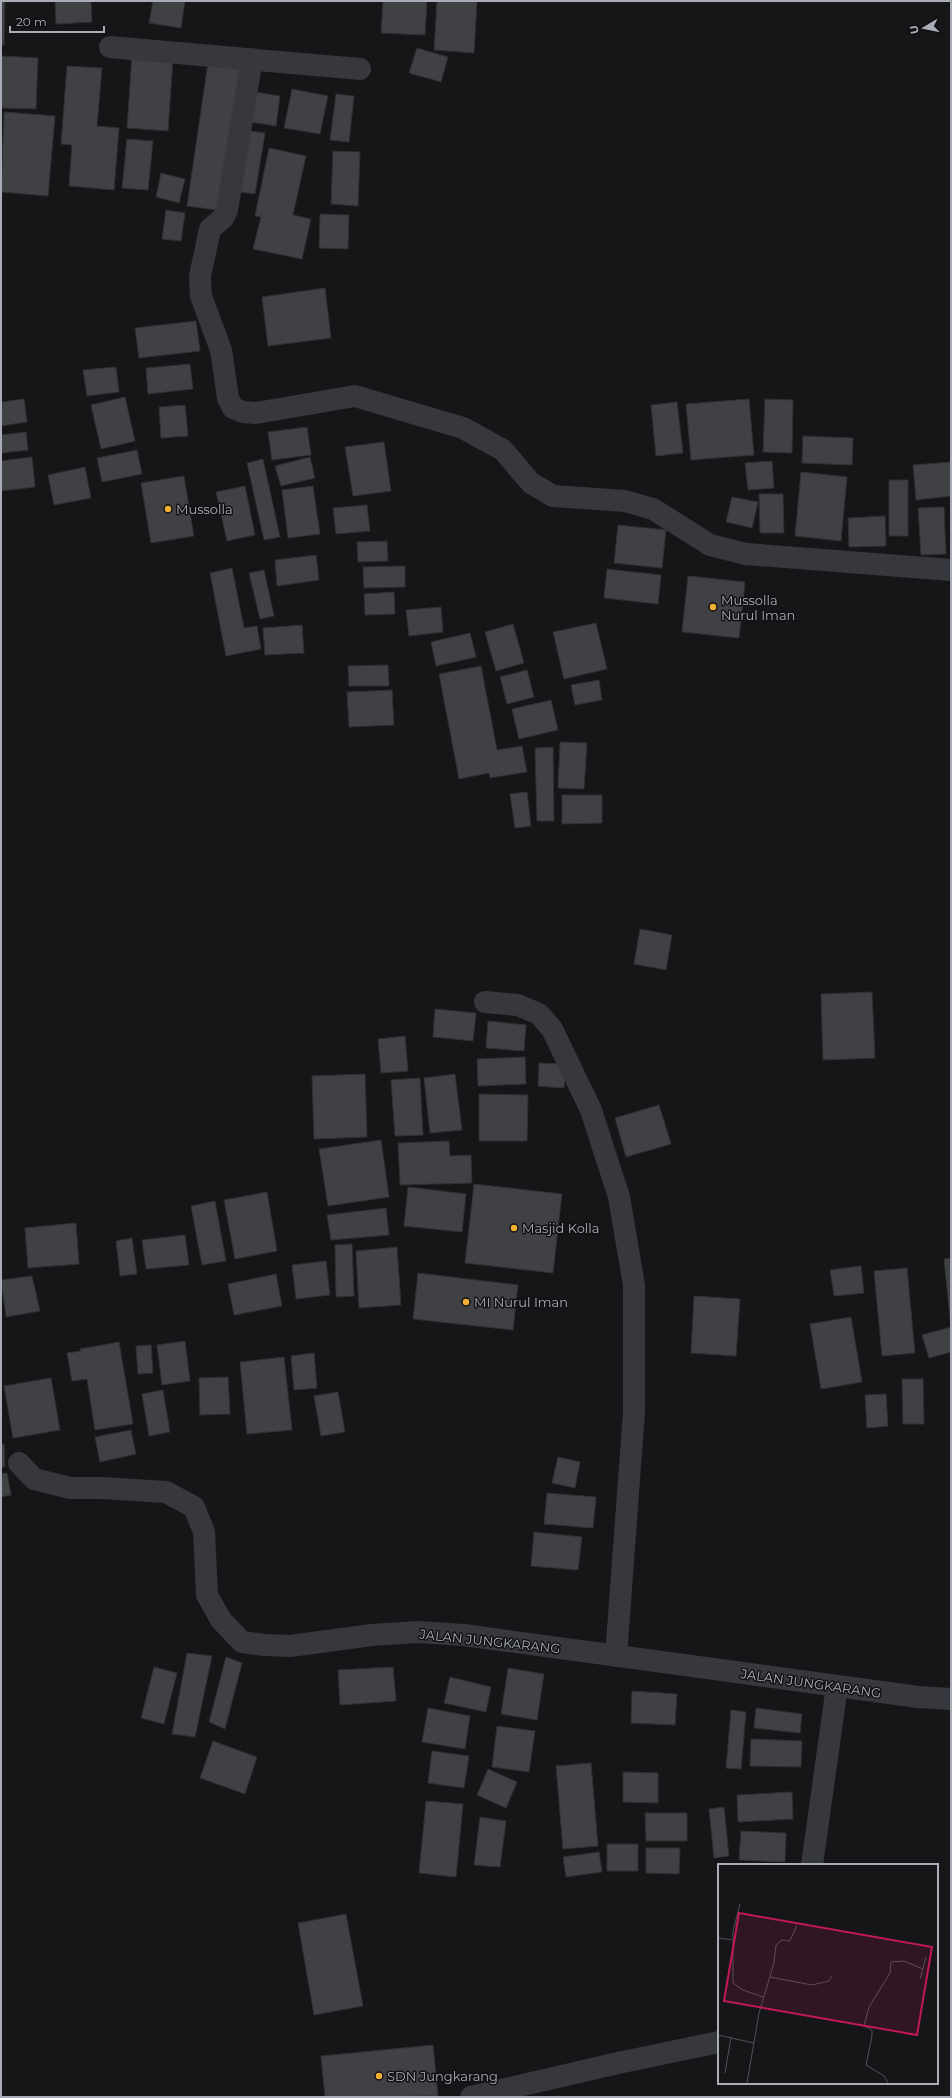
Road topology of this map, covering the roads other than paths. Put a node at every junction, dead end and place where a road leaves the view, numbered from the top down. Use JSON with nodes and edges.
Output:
{"nodes":[{"id":1,"x":110,"y":47,"type":"dead end"},
{"id":2,"x":252,"y":60,"type":"junction"},
{"id":3,"x":360,"y":70,"type":"dead end"},
{"id":4,"x":951,"y":570,"type":"edge"},
{"id":5,"x":486,"y":1002,"type":"dead end"},
{"id":6,"x":19,"y":1463,"type":"dead end"},
{"id":7,"x":616,"y":1656,"type":"junction"},
{"id":8,"x":837,"y":1686,"type":"junction"},
{"id":9,"x":951,"y":1699,"type":"edge"},
{"id":10,"x":812,"y":1864,"type":"edge"},
{"id":11,"x":718,"y":2042,"type":"edge"},
{"id":12,"x":471,"y":2097,"type":"edge"}],
"edges":[{"from":1,"to":2,"type":"street"},
{"from":2,"to":3,"type":"street"},
{"from":2,"to":4,"type":"street"},
{"from":5,"to":7,"type":"street"},
{"from":6,"to":7,"type":"street","name":"JALAN JUNGKARANG"},
{"from":7,"to":8,"type":"street","name":"JALAN JUNGKARANG"},
{"from":8,"to":9,"type":"street","name":"JALAN JUNGKARANG"},
{"from":8,"to":10,"type":"street"},
{"from":11,"to":12,"type":"street"}]}
